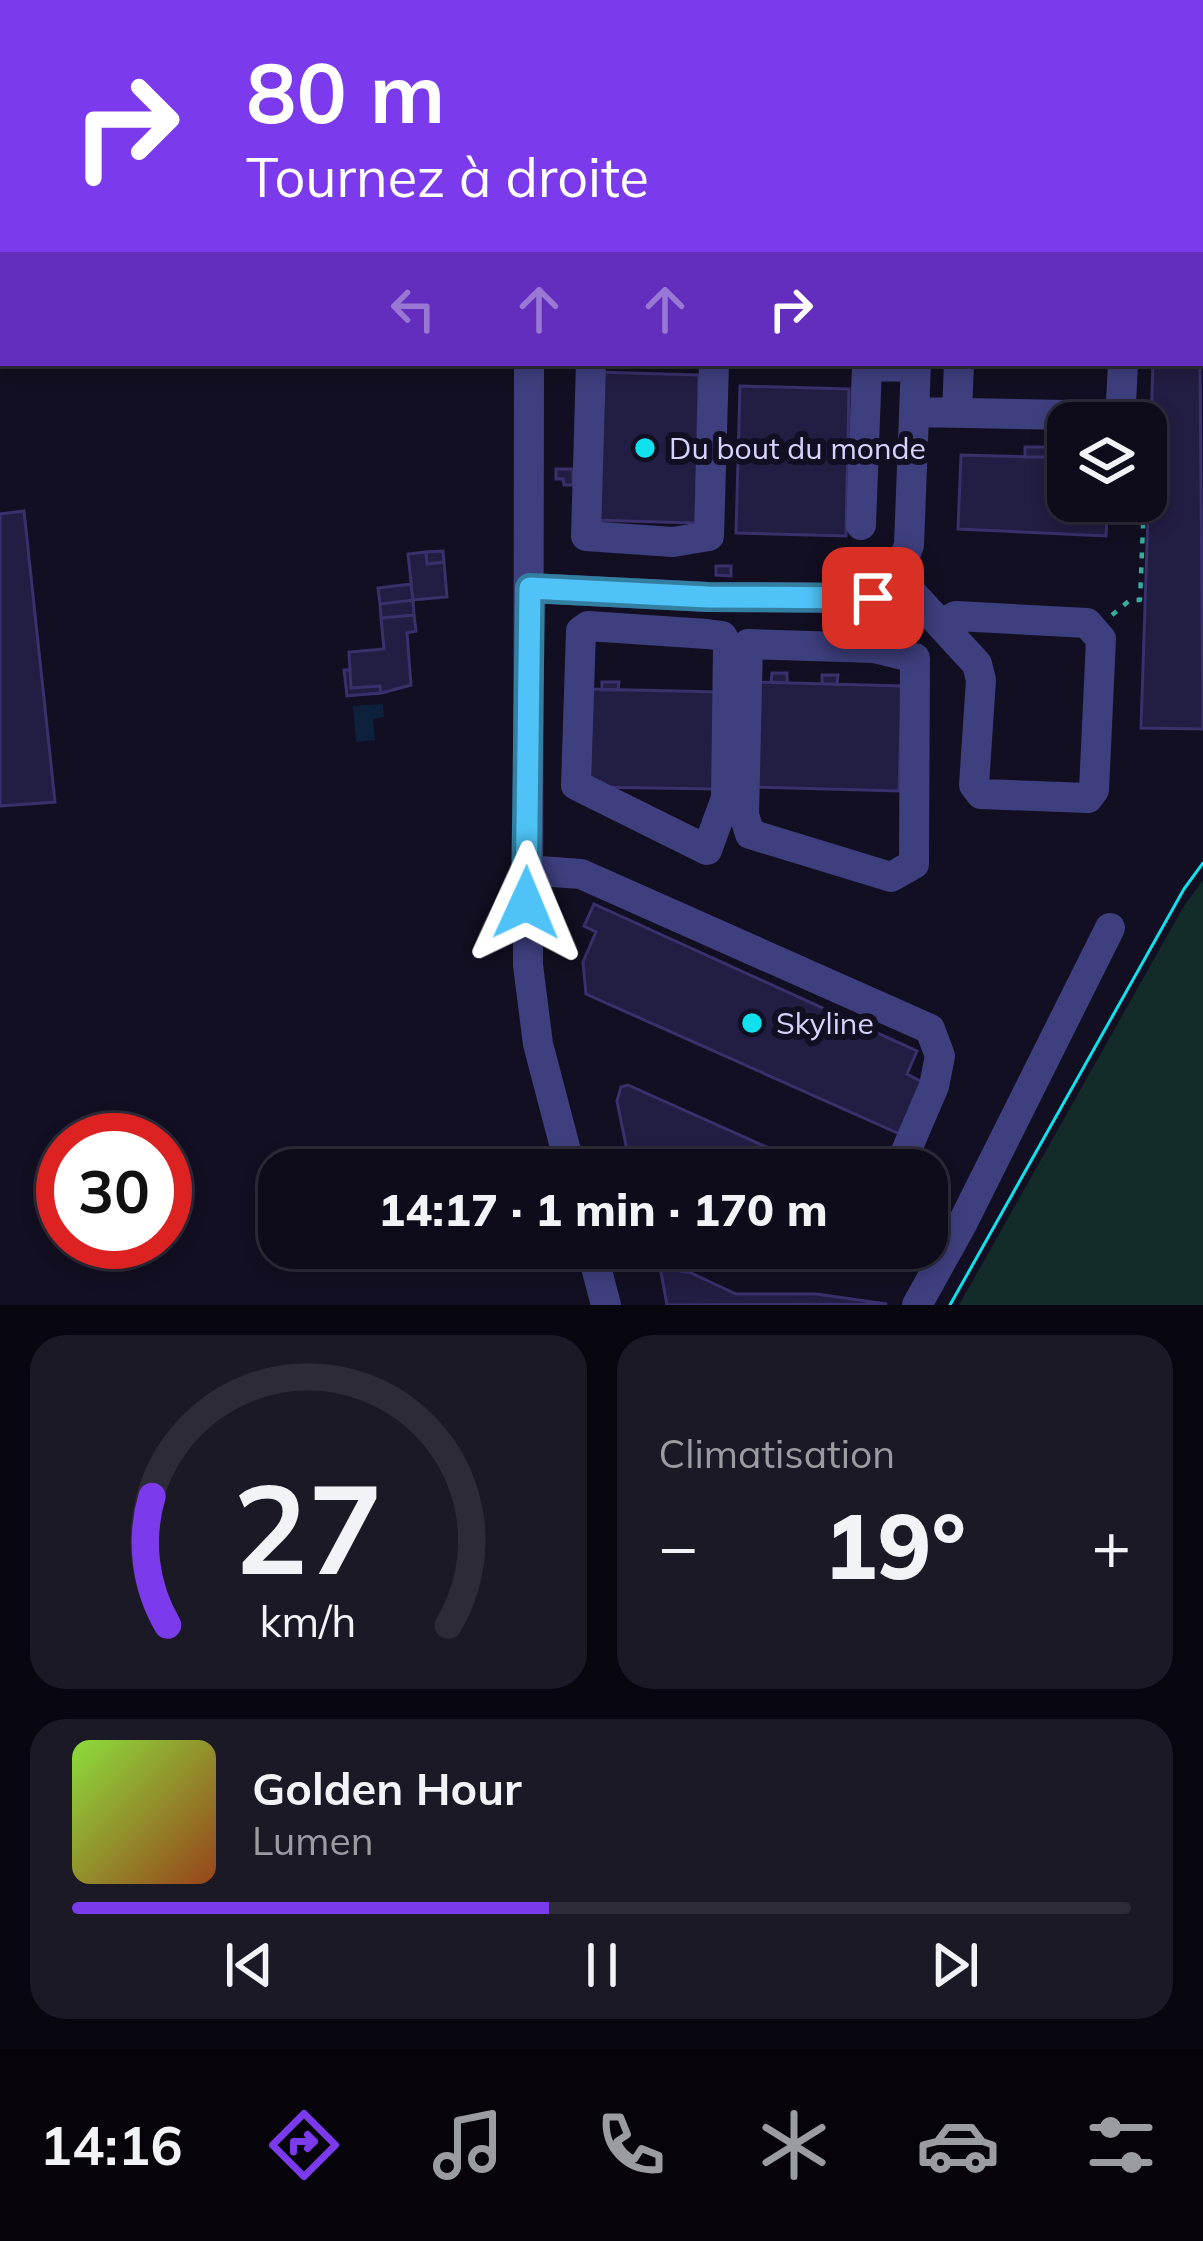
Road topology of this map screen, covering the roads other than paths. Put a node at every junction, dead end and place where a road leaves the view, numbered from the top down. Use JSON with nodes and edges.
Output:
{"nodes":[{"id":1,"x":529,"y":366,"type":"edge"},
{"id":2,"x":591,"y":366,"type":"edge"},
{"id":3,"x":714,"y":366,"type":"edge"},
{"id":4,"x":865,"y":366,"type":"edge"},
{"id":5,"x":916,"y":366,"type":"edge"},
{"id":6,"x":959,"y":366,"type":"edge"},
{"id":7,"x":1123,"y":366,"type":"edge"},
{"id":8,"x":1121,"y":402,"type":"edge"},
{"id":9,"x":914,"y":412,"type":"junction"},
{"id":10,"x":957,"y":412,"type":"junction"},
{"id":11,"x":1047,"y":416,"type":"edge"},
{"id":12,"x":861,"y":526,"type":"dead end"},
{"id":13,"x":673,"y":542,"type":"junction"},
{"id":14,"x":897,"y":577,"type":"junction"},
{"id":15,"x":530,"y":588,"type":"junction"},
{"id":16,"x":661,"y":594,"type":"junction"},
{"id":17,"x":708,"y":597,"type":"junction"},
{"id":18,"x":769,"y":598,"type":"junction"},
{"id":19,"x":873,"y":598,"type":"junction"},
{"id":20,"x":940,"y":624,"type":"junction"},
{"id":21,"x":651,"y":632,"type":"junction"},
{"id":22,"x":707,"y":634,"type":"junction"},
{"id":23,"x":766,"y":644,"type":"junction"},
{"id":24,"x":874,"y":648,"type":"junction"},
{"id":25,"x":526,"y":870,"type":"junction"},
{"id":26,"x":1110,"y":928,"type":"dead end"},
{"id":27,"x":566,"y":1149,"type":"edge"},
{"id":28,"x":907,"y":1149,"type":"edge"},
{"id":29,"x":597,"y":1269,"type":"edge"},
{"id":30,"x":606,"y":1305,"type":"edge"},
{"id":31,"x":917,"y":1305,"type":"edge"}],
"edges":[{"from":1,"to":15,"type":"street"},
{"from":2,"to":13,"type":"street"},
{"from":3,"to":13,"type":"street"},
{"from":4,"to":12,"type":"street"},
{"from":5,"to":9,"type":"street"},
{"from":6,"to":10,"type":"street"},
{"from":7,"to":8,"type":"street"},
{"from":9,"to":10,"type":"street"},
{"from":9,"to":14,"type":"street"},
{"from":10,"to":11,"type":"street"},
{"from":13,"to":16,"type":"street"},
{"from":14,"to":19,"type":"street"},
{"from":14,"to":20,"type":"street"},
{"from":15,"to":16,"type":"street"},
{"from":15,"to":25,"type":"street"},
{"from":16,"to":17,"type":"street"},
{"from":16,"to":21,"type":"street"},
{"from":17,"to":18,"type":"street"},
{"from":17,"to":22,"type":"street"},
{"from":18,"to":19,"type":"street"},
{"from":18,"to":23,"type":"street"},
{"from":19,"to":24,"type":"street"},
{"from":20,"to":20,"type":"street"},
{"from":21,"to":22,"type":"street"},
{"from":21,"to":22,"type":"street"},
{"from":23,"to":24,"type":"street"},
{"from":23,"to":24,"type":"street"},
{"from":25,"to":27,"type":"street"},
{"from":25,"to":28,"type":"street"},
{"from":26,"to":31,"type":"street"},
{"from":29,"to":30,"type":"street"}]}
